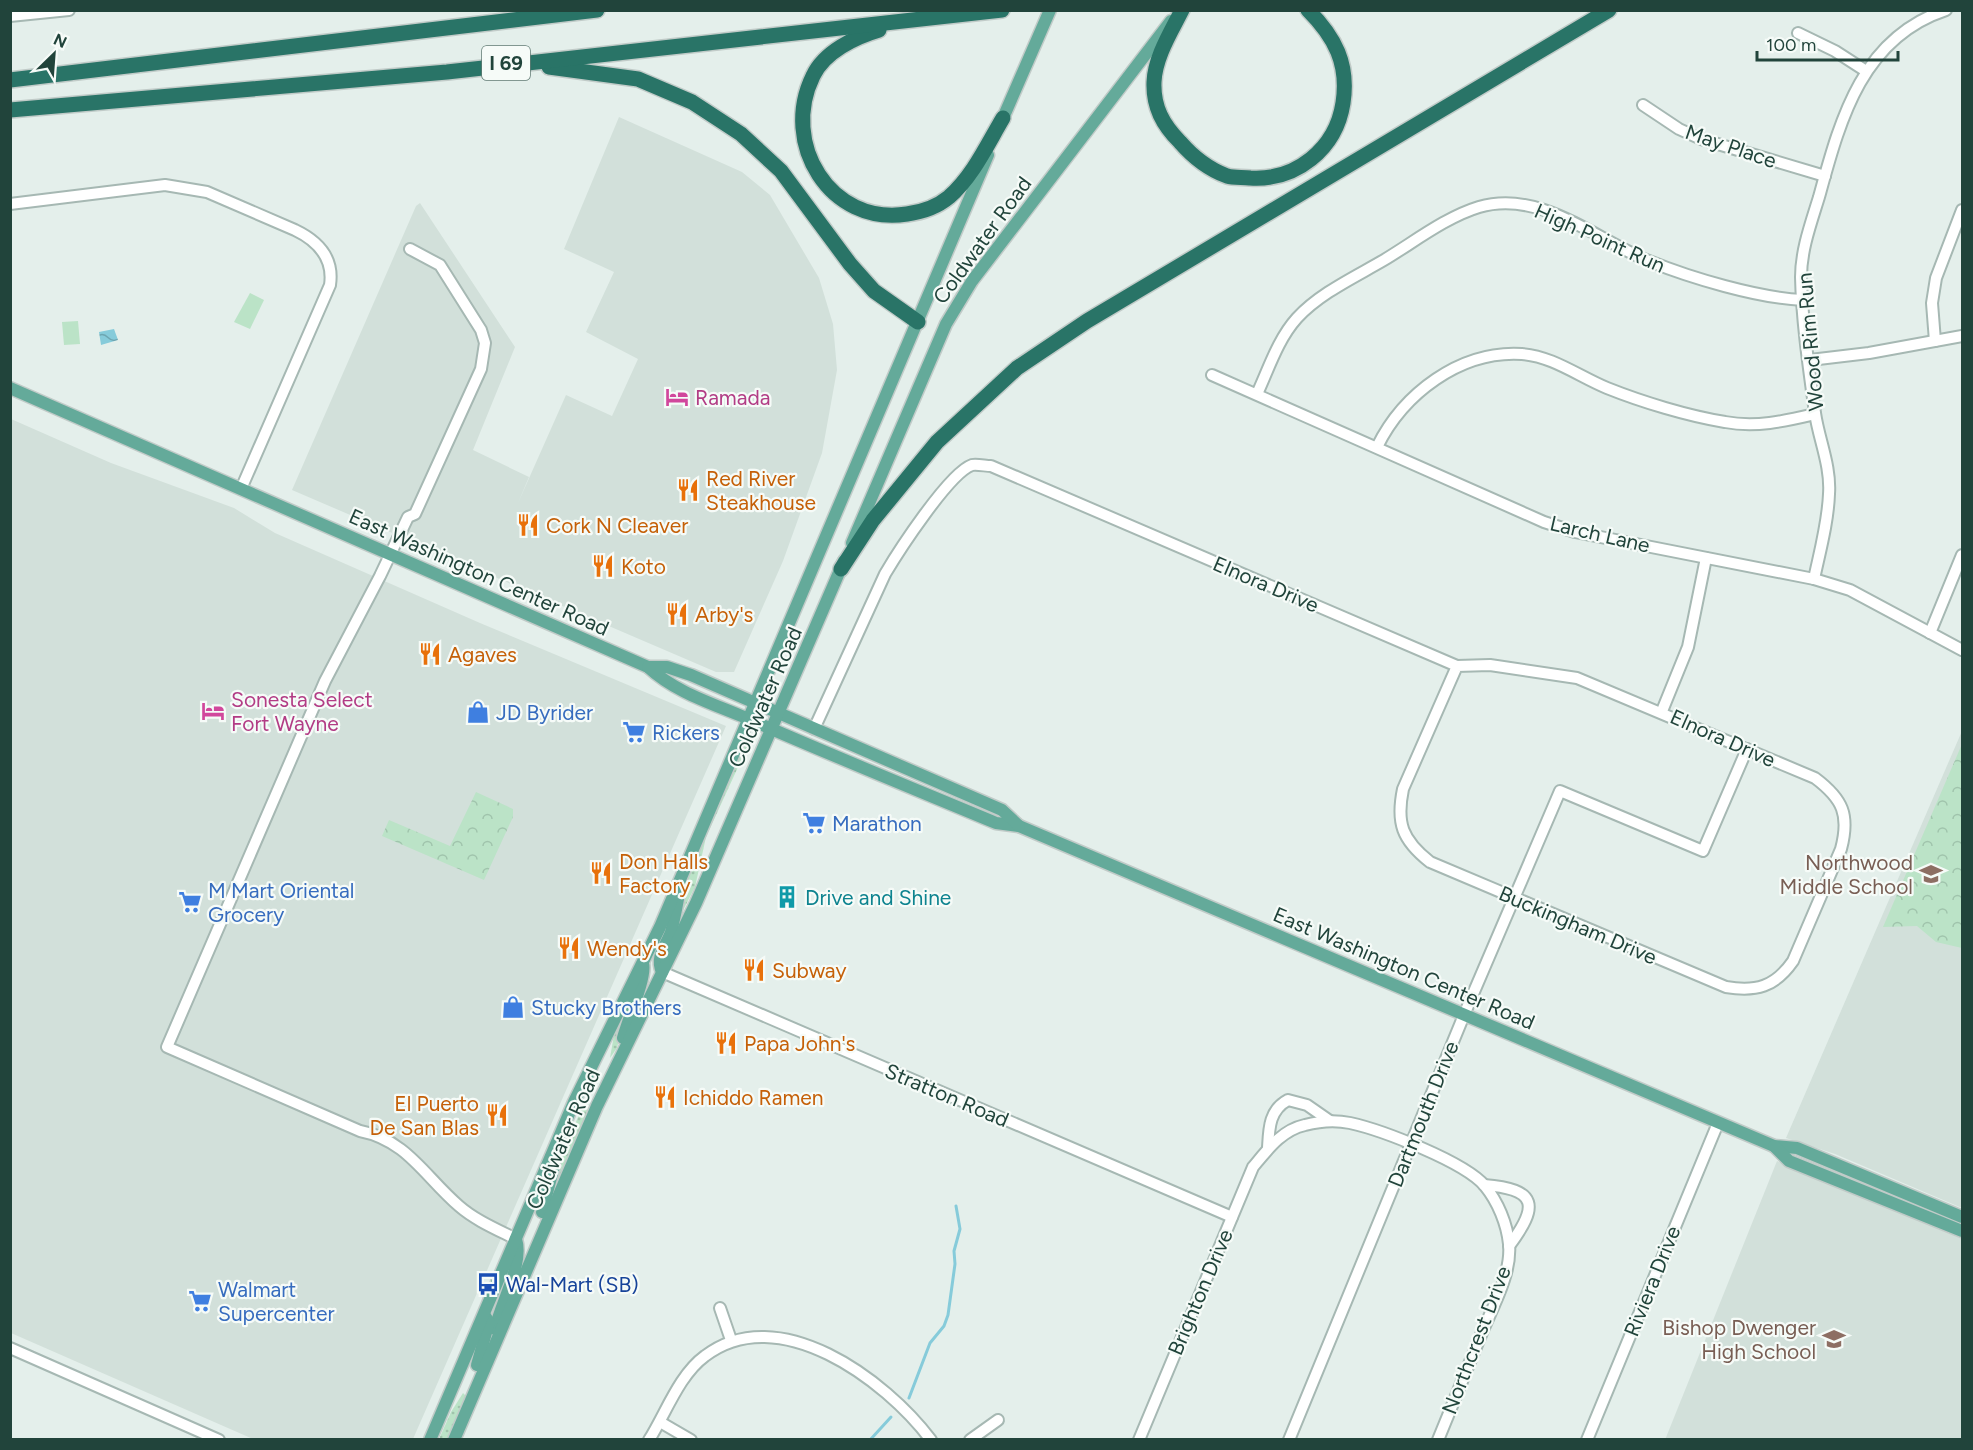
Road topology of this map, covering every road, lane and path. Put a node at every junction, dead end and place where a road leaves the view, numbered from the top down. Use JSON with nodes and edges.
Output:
{"nodes":[{"id":1,"x":69,"y":10,"type":"edge"},
{"id":2,"x":597,"y":10,"type":"edge"},
{"id":3,"x":1002,"y":10,"type":"edge"},
{"id":4,"x":1050,"y":10,"type":"edge"},
{"id":5,"x":1181,"y":10,"type":"edge"},
{"id":6,"x":1308,"y":10,"type":"edge"},
{"id":7,"x":1608,"y":10,"type":"edge"},
{"id":8,"x":1946,"y":10,"type":"edge"},
{"id":9,"x":10,"y":16,"type":"edge"},
{"id":10,"x":914,"y":21,"type":"junction"},
{"id":11,"x":1798,"y":33,"type":"dead end"},
{"id":12,"x":1163,"y":39,"type":"junction"},
{"id":13,"x":501,"y":64,"type":"junction"},
{"id":14,"x":1866,"y":71,"type":"junction"},
{"id":15,"x":10,"y":80,"type":"edge"},
{"id":16,"x":1643,"y":105,"type":"dead end"},
{"id":17,"x":10,"y":110,"type":"edge"},
{"id":18,"x":1003,"y":118,"type":"junction"},
{"id":19,"x":1824,"y":176,"type":"junction"},
{"id":20,"x":10,"y":204,"type":"edge"},
{"id":21,"x":1962,"y":210,"type":"edge"},
{"id":22,"x":410,"y":249,"type":"dead end"},
{"id":23,"x":1803,"y":300,"type":"junction"},
{"id":24,"x":918,"y":322,"type":"junction"},
{"id":25,"x":1962,"y":336,"type":"edge"},
{"id":26,"x":1935,"y":341,"type":"junction"},
{"id":27,"x":1810,"y":360,"type":"junction"},
{"id":28,"x":1212,"y":375,"type":"dead end"},
{"id":29,"x":10,"y":388,"type":"edge"},
{"id":30,"x":1257,"y":394,"type":"junction"},
{"id":31,"x":1815,"y":414,"type":"junction"},
{"id":32,"x":1377,"y":447,"type":"junction"},
{"id":33,"x":241,"y":489,"type":"junction"},
{"id":34,"x":391,"y":554,"type":"junction"},
{"id":35,"x":1962,"y":555,"type":"edge"},
{"id":36,"x":1706,"y":558,"type":"junction"},
{"id":37,"x":841,"y":569,"type":"junction"},
{"id":38,"x":1814,"y":579,"type":"junction"},
{"id":39,"x":1930,"y":633,"type":"junction"},
{"id":40,"x":1962,"y":650,"type":"edge"},
{"id":41,"x":1457,"y":666,"type":"junction"},
{"id":42,"x":648,"y":667,"type":"junction"},
{"id":43,"x":754,"y":702,"type":"junction"},
{"id":44,"x":1662,"y":711,"type":"junction"},
{"id":45,"x":779,"y":714,"type":"junction"},
{"id":46,"x":747,"y":718,"type":"junction"},
{"id":47,"x":814,"y":729,"type":"junction"},
{"id":48,"x":772,"y":730,"type":"junction"},
{"id":49,"x":1747,"y":749,"type":"junction"},
{"id":50,"x":1019,"y":826,"type":"junction"},
{"id":51,"x":678,"y":884,"type":"junction"},
{"id":52,"x":1515,"y":898,"type":"junction"},
{"id":53,"x":642,"y":963,"type":"junction"},
{"id":54,"x":663,"y":972,"type":"junction"},
{"id":55,"x":1768,"y":986,"type":"joint"},
{"id":56,"x":1464,"y":1015,"type":"junction"},
{"id":57,"x":624,"y":1049,"type":"junction"},
{"id":58,"x":1330,"y":1121,"type":"junction"},
{"id":59,"x":1718,"y":1123,"type":"junction"},
{"id":60,"x":1411,"y":1145,"type":"junction"},
{"id":61,"x":1774,"y":1146,"type":"junction"},
{"id":62,"x":1268,"y":1148,"type":"junction"},
{"id":63,"x":550,"y":1156,"type":"junction"},
{"id":64,"x":1484,"y":1185,"type":"junction"},
{"id":65,"x":1232,"y":1217,"type":"junction"},
{"id":66,"x":1962,"y":1217,"type":"edge"},
{"id":67,"x":1962,"y":1231,"type":"edge"},
{"id":68,"x":516,"y":1239,"type":"junction"},
{"id":69,"x":1509,"y":1246,"type":"junction"},
{"id":70,"x":536,"y":1248,"type":"junction"},
{"id":71,"x":720,"y":1308,"type":"dead end"},
{"id":72,"x":484,"y":1315,"type":"junction"},
{"id":73,"x":731,"y":1340,"type":"junction"},
{"id":74,"x":495,"y":1343,"type":"junction"},
{"id":75,"x":10,"y":1348,"type":"edge"},
{"id":76,"x":479,"y":1380,"type":"junction"},
{"id":77,"x":998,"y":1420,"type":"dead end"},
{"id":78,"x":660,"y":1422,"type":"junction"},
{"id":79,"x":219,"y":1440,"type":"edge"},
{"id":80,"x":430,"y":1440,"type":"edge"},
{"id":81,"x":454,"y":1440,"type":"edge"},
{"id":82,"x":650,"y":1440,"type":"edge"},
{"id":83,"x":691,"y":1440,"type":"edge"},
{"id":84,"x":931,"y":1440,"type":"edge"},
{"id":85,"x":970,"y":1440,"type":"edge"},
{"id":86,"x":1139,"y":1440,"type":"edge"},
{"id":87,"x":1289,"y":1440,"type":"edge"},
{"id":88,"x":1438,"y":1440,"type":"edge"},
{"id":89,"x":1587,"y":1440,"type":"edge"}],
"edges":[{"from":1,"to":9,"type":"street"},
{"from":2,"to":15,"type":"highway","number":"I 69"},
{"from":3,"to":10,"type":"highway","number":"I 69"},
{"from":4,"to":18,"type":"main road","name":"Coldwater Road"},
{"from":5,"to":12,"type":"highway"},
{"from":6,"to":12,"type":"highway"},
{"from":7,"to":37,"type":"highway"},
{"from":8,"to":14,"type":"street","name":"Wood Rim Run"},
{"from":10,"to":13,"type":"highway","number":"I 69"},
{"from":10,"to":18,"type":"highway"},
{"from":11,"to":14,"type":"street"},
{"from":12,"to":37,"type":"main road","name":"Coldwater Road"},
{"from":13,"to":17,"type":"highway","number":"I 69"},
{"from":13,"to":24,"type":"highway"},
{"from":14,"to":19,"type":"street","name":"Wood Rim Run"},
{"from":16,"to":19,"type":"street","name":"May Place"},
{"from":18,"to":24,"type":"main road","name":"Coldwater Road"},
{"from":19,"to":23,"type":"street","name":"Wood Rim Run"},
{"from":20,"to":33,"type":"street"},
{"from":21,"to":26,"type":"street"},
{"from":22,"to":34,"type":"street"},
{"from":23,"to":27,"type":"street","name":"Wood Rim Run"},
{"from":23,"to":30,"type":"street","name":"High Point Run"},
{"from":24,"to":43,"type":"main road","name":"Coldwater Road"},
{"from":25,"to":26,"type":"street"},
{"from":26,"to":27,"type":"street"},
{"from":27,"to":31,"type":"street","name":"Wood Rim Run"},
{"from":28,"to":30,"type":"street","name":"Larch Lane"},
{"from":29,"to":33,"type":"main road","name":"East Washington Center Road"},
{"from":30,"to":32,"type":"street","name":"Larch Lane"},
{"from":31,"to":32,"type":"street"},
{"from":31,"to":38,"type":"street","name":"Wood Rim Run"},
{"from":32,"to":36,"type":"street","name":"Larch Lane"},
{"from":33,"to":34,"type":"main road","name":"East Washington Center Road"},
{"from":34,"to":42,"type":"main road","name":"East Washington Center Road"},
{"from":34,"to":68,"type":"street"},
{"from":35,"to":39,"type":"street"},
{"from":36,"to":38,"type":"street","name":"Larch Lane"},
{"from":36,"to":44,"type":"street"},
{"from":37,"to":45,"type":"main road","name":"Coldwater Road"},
{"from":38,"to":39,"type":"street","name":"Larch Lane"},
{"from":39,"to":40,"type":"street","name":"Larch Lane"},
{"from":41,"to":44,"type":"street","name":"Elnora Drive"},
{"from":41,"to":47,"type":"street","name":"Elnora Drive"},
{"from":41,"to":52,"type":"street","name":"Buckingham Drive"},
{"from":42,"to":43,"type":"main road","name":"East Washington Center Road"},
{"from":42,"to":46,"type":"main road","name":"East Washington Center Road"},
{"from":43,"to":45,"type":"main road","name":"East Washington Center Road"},
{"from":43,"to":46,"type":"main road","name":"Coldwater Road"},
{"from":44,"to":49,"type":"street","name":"Elnora Drive"},
{"from":45,"to":47,"type":"main road","name":"East Washington Center Road"},
{"from":45,"to":48,"type":"main road","name":"Coldwater Road"},
{"from":46,"to":48,"type":"main road","name":"East Washington Center Road"},
{"from":46,"to":51,"type":"main road","name":"Coldwater Road"},
{"from":47,"to":50,"type":"main road","name":"East Washington Center Road"},
{"from":48,"to":50,"type":"main road","name":"East Washington Center Road"},
{"from":48,"to":54,"type":"main road","name":"Coldwater Road"},
{"from":49,"to":52,"type":"street","name":"Dartmouth Drive"},
{"from":49,"to":55,"type":"street","name":"Elnora Drive"},
{"from":50,"to":56,"type":"main road","name":"East Washington Center Road"},
{"from":51,"to":53,"type":"main road","name":"Coldwater Road"},
{"from":51,"to":54,"type":"main road"},
{"from":52,"to":55,"type":"street","name":"Buckingham Drive"},
{"from":52,"to":56,"type":"street","name":"Dartmouth Drive"},
{"from":53,"to":57,"type":"main road"},
{"from":53,"to":63,"type":"main road","name":"Coldwater Road"},
{"from":54,"to":57,"type":"main road","name":"Coldwater Road"},
{"from":54,"to":65,"type":"street","name":"Stratton Road"},
{"from":56,"to":59,"type":"main road","name":"East Washington Center Road"},
{"from":56,"to":60,"type":"street","name":"Dartmouth Drive"},
{"from":57,"to":70,"type":"main road","name":"Coldwater Road"},
{"from":58,"to":60,"type":"street","name":"Brighton Drive"},
{"from":58,"to":62,"type":"street","name":"Brighton Drive"},
{"from":58,"to":62,"type":"street","name":"Brighton Drive"},
{"from":59,"to":61,"type":"main road","name":"East Washington Center Road"},
{"from":59,"to":89,"type":"street","name":"Riviera Drive"},
{"from":60,"to":64,"type":"street","name":"Northcrest Drive"},
{"from":60,"to":87,"type":"street","name":"Dartmouth Drive"},
{"from":61,"to":66,"type":"main road","name":"East Washington Center Road"},
{"from":61,"to":67,"type":"main road","name":"East Washington Center Road"},
{"from":62,"to":65,"type":"street","name":"Brighton Drive"},
{"from":63,"to":68,"type":"main road","name":"Coldwater Road"},
{"from":63,"to":70,"type":"main road"},
{"from":64,"to":69,"type":"street","name":"Northcrest Drive"},
{"from":64,"to":69,"type":"street"},
{"from":65,"to":86,"type":"street","name":"Brighton Drive"},
{"from":68,"to":72,"type":"main road","name":"Coldwater Road"},
{"from":68,"to":74,"type":"main road"},
{"from":69,"to":88,"type":"street","name":"Northcrest Drive"},
{"from":70,"to":74,"type":"main road","name":"Coldwater Road"},
{"from":71,"to":73,"type":"street"},
{"from":72,"to":76,"type":"main road"},
{"from":72,"to":80,"type":"main road","name":"Coldwater Road"},
{"from":73,"to":78,"type":"street"},
{"from":73,"to":84,"type":"street"},
{"from":74,"to":76,"type":"main road","name":"Coldwater Road"},
{"from":75,"to":79,"type":"street"},
{"from":76,"to":81,"type":"main road","name":"Coldwater Road"},
{"from":77,"to":85,"type":"street"},
{"from":78,"to":82,"type":"street"},
{"from":78,"to":83,"type":"street"}]}
